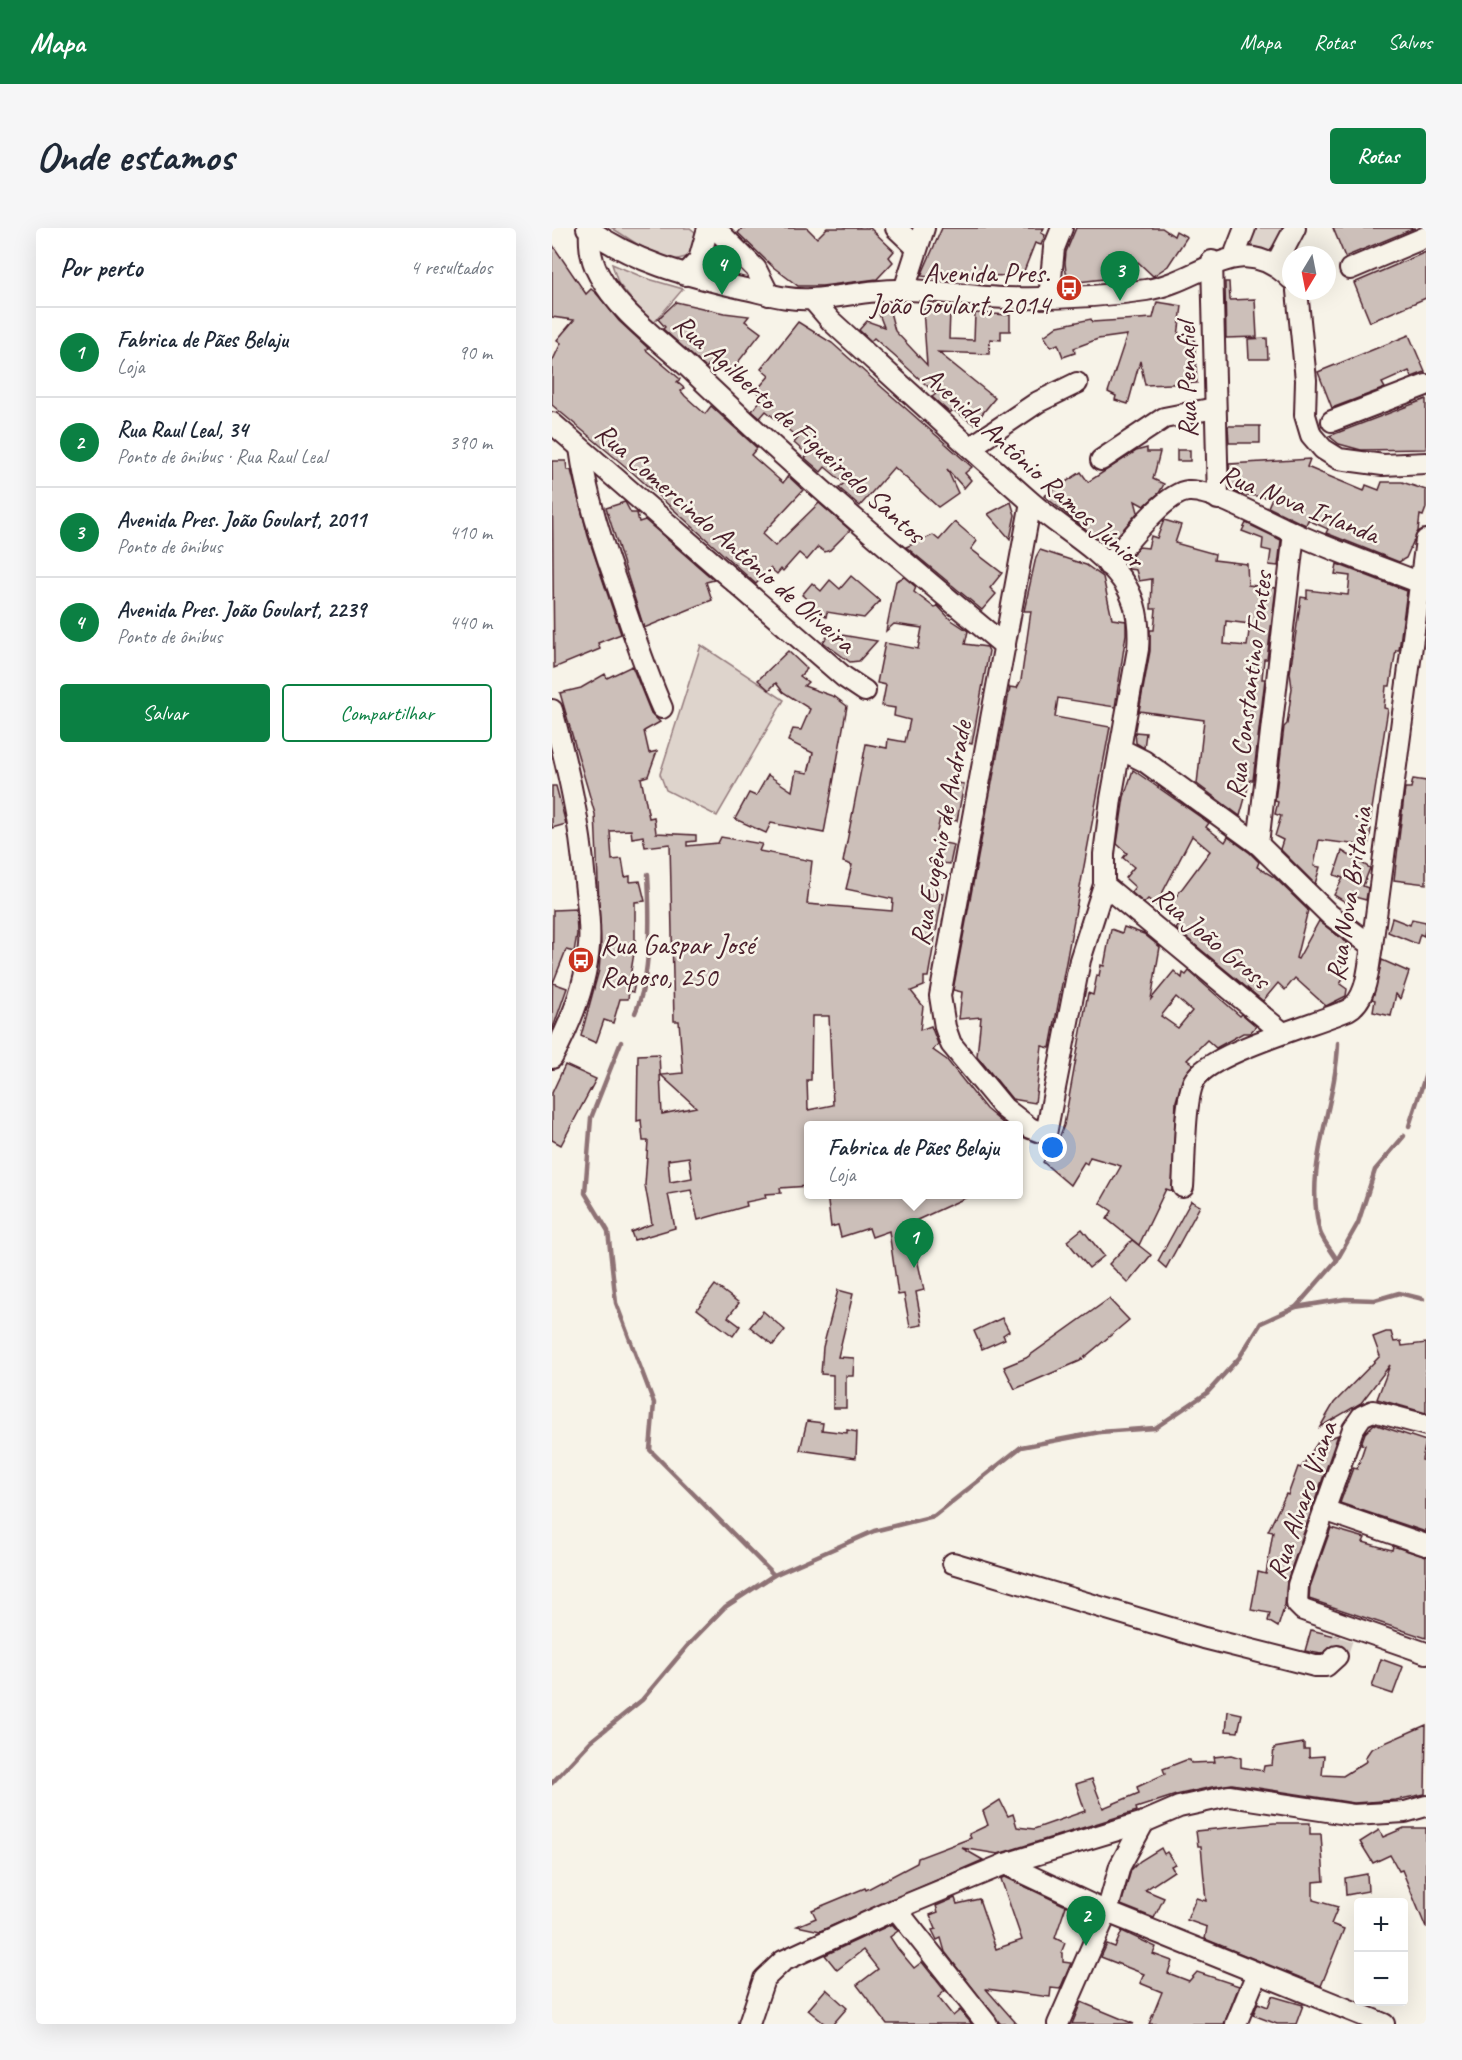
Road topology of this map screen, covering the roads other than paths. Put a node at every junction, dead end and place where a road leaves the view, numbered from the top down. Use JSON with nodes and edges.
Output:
{"nodes":[{"id":1,"x":708,"y":228,"type":"edge"},
{"id":2,"x":716,"y":228,"type":"edge"},
{"id":3,"x":896,"y":228,"type":"edge"},
{"id":4,"x":924,"y":228,"type":"edge"},
{"id":5,"x":1062,"y":228,"type":"edge"},
{"id":6,"x":1245,"y":228,"type":"edge"},
{"id":7,"x":1295,"y":228,"type":"edge"},
{"id":8,"x":588,"y":229,"type":"edge"},
{"id":9,"x":1426,"y":237,"type":"edge"},
{"id":10,"x":917,"y":248,"type":"junction"},
{"id":11,"x":1236,"y":251,"type":"junction"},
{"id":12,"x":1212,"y":261,"type":"junction"},
{"id":13,"x":1276,"y":264,"type":"junction"},
{"id":14,"x":1350,"y":269,"type":"dead end"},
{"id":15,"x":1282,"y":270,"type":"edge"},
{"id":16,"x":685,"y":275,"type":"junction"},
{"id":17,"x":904,"y":290,"type":"junction"},
{"id":18,"x":770,"y":295,"type":"junction"},
{"id":19,"x":1049,"y":298,"type":"junction"},
{"id":20,"x":812,"y":299,"type":"junction"},
{"id":21,"x":1298,"y":300,"type":"edge"},
{"id":22,"x":1077,"y":382,"type":"dead end"},
{"id":23,"x":1426,"y":385,"type":"edge"},
{"id":24,"x":1215,"y":408,"type":"junction"},
{"id":25,"x":1332,"y":422,"type":"dead end"},
{"id":26,"x":552,"y":423,"type":"edge"},
{"id":27,"x":971,"y":447,"type":"junction"},
{"id":28,"x":580,"y":448,"type":"junction"},
{"id":29,"x":1101,"y":460,"type":"dead end"},
{"id":30,"x":1426,"y":463,"type":"edge"},
{"id":31,"x":1218,"y":499,"type":"junction"},
{"id":32,"x":1031,"y":502,"type":"junction"},
{"id":33,"x":1294,"y":533,"type":"junction"},
{"id":34,"x":1426,"y":540,"type":"edge"},
{"id":35,"x":1108,"y":565,"type":"junction"},
{"id":36,"x":1423,"y":584,"type":"edge"},
{"id":37,"x":1005,"y":646,"type":"junction"},
{"id":38,"x":865,"y":691,"type":"dead end"},
{"id":39,"x":662,"y":708,"type":"dead end"},
{"id":40,"x":552,"y":710,"type":"edge"},
{"id":41,"x":1120,"y":748,"type":"junction"},
{"id":42,"x":1258,"y":844,"type":"junction"},
{"id":43,"x":1104,"y":885,"type":"junction"},
{"id":44,"x":1372,"y":946,"type":"junction"},
{"id":45,"x":1283,"y":1033,"type":"junction"},
{"id":46,"x":552,"y":1058,"type":"edge"},
{"id":47,"x":1021,"y":1121,"type":"edge"},
{"id":48,"x":1023,"y":1123,"type":"edge"},
{"id":49,"x":1046,"y":1134,"type":"joint"},
{"id":50,"x":1183,"y":1187,"type":"dead end"},
{"id":51,"x":1426,"y":1425,"type":"edge"},
{"id":52,"x":1324,"y":1510,"type":"junction"},
{"id":53,"x":1426,"y":1545,"type":"edge"},
{"id":54,"x":953,"y":1563,"type":"dead end"},
{"id":55,"x":1342,"y":1640,"type":"junction"},
{"id":56,"x":1426,"y":1653,"type":"edge"},
{"id":57,"x":1426,"y":1806,"type":"edge"},
{"id":58,"x":1144,"y":1822,"type":"junction"},
{"id":59,"x":1005,"y":1864,"type":"junction"},
{"id":60,"x":896,"y":1909,"type":"junction"},
{"id":61,"x":1107,"y":1912,"type":"junction"},
{"id":62,"x":1257,"y":1973,"type":"junction"},
{"id":63,"x":749,"y":2024,"type":"edge"},
{"id":64,"x":987,"y":2024,"type":"edge"},
{"id":65,"x":1058,"y":2024,"type":"edge"},
{"id":66,"x":1236,"y":2024,"type":"edge"},
{"id":67,"x":1384,"y":2024,"type":"edge"}],
"edges":[{"from":1,"to":16,"type":"street"},
{"from":2,"to":18,"type":"street"},
{"from":3,"to":10,"type":"street"},
{"from":4,"to":10,"type":"street"},
{"from":5,"to":19,"type":"street"},
{"from":6,"to":11,"type":"street"},
{"from":7,"to":13,"type":"street"},
{"from":8,"to":16,"type":"street"},
{"from":8,"to":37,"type":"street","name":"Rua Agilberto de Figueiredo Santos"},
{"from":9,"to":14,"type":"street"},
{"from":10,"to":17,"type":"street"},
{"from":11,"to":12,"type":"street"},
{"from":11,"to":13,"type":"street"},
{"from":12,"to":19,"type":"street"},
{"from":12,"to":24,"type":"street","name":"Rua Penafiel"},
{"from":13,"to":15,"type":"street"},
{"from":16,"to":18,"type":"street"},
{"from":17,"to":19,"type":"street"},
{"from":17,"to":20,"type":"street"},
{"from":18,"to":20,"type":"street"},
{"from":20,"to":27,"type":"street","name":"Avenida Antônio Ramos Júnior"},
{"from":21,"to":30,"type":"street"},
{"from":22,"to":27,"type":"street"},
{"from":23,"to":25,"type":"street"},
{"from":24,"to":29,"type":"street"},
{"from":24,"to":31,"type":"street","name":"Rua Penafiel"},
{"from":26,"to":28,"type":"street","name":"Rua Comercindo Antônio de Oliveira"},
{"from":27,"to":32,"type":"street","name":"Avenida Antônio Ramos Júnior"},
{"from":28,"to":38,"type":"street","name":"Rua Comercindo Antônio de Oliveira"},
{"from":28,"to":39,"type":"street"},
{"from":31,"to":33,"type":"street","name":"Rua Nova Irlanda"},
{"from":31,"to":35,"type":"street","name":"Rua Nova Irlanda"},
{"from":32,"to":35,"type":"street","name":"Avenida Antônio Ramos Júnior"},
{"from":32,"to":37,"type":"street","name":"Rua Eugênio de Andrade"},
{"from":33,"to":36,"type":"street","name":"Rua Nova Irlanda"},
{"from":33,"to":42,"type":"street","name":"Rua Constantino Fontes"},
{"from":34,"to":36,"type":"street","name":"Rua Nova Britania"},
{"from":35,"to":41,"type":"street","name":"Avenida Antônio Ramos Júnior"},
{"from":36,"to":44,"type":"street","name":"Rua Nova Britania"},
{"from":37,"to":47,"type":"street","name":"Rua Eugênio de Andrade"},
{"from":40,"to":46,"type":"street"},
{"from":41,"to":42,"type":"street"},
{"from":41,"to":43,"type":"street","name":"Avenida Antônio Ramos Júnior"},
{"from":42,"to":44,"type":"street"},
{"from":43,"to":45,"type":"street","name":"Rua João Gross"},
{"from":43,"to":49,"type":"street","name":"Avenida Antônio Ramos Júnior"},
{"from":44,"to":45,"type":"street","name":"Rua Nova Britania"},
{"from":45,"to":50,"type":"street","name":"Rua Nova Britania"},
{"from":48,"to":49,"type":"street","name":"Rua Eugênio de Andrade"},
{"from":51,"to":52,"type":"street","name":"Rua Alvaro Viana"},
{"from":52,"to":53,"type":"street"},
{"from":52,"to":55,"type":"street","name":"Rua Alvaro Viana"},
{"from":54,"to":55,"type":"street"},
{"from":55,"to":56,"type":"street","name":"Rua Alvaro Viana"},
{"from":57,"to":58,"type":"street"},
{"from":58,"to":59,"type":"street"},
{"from":58,"to":61,"type":"street"},
{"from":59,"to":60,"type":"street"},
{"from":59,"to":61,"type":"street"},
{"from":60,"to":63,"type":"street"},
{"from":60,"to":64,"type":"street"},
{"from":61,"to":62,"type":"street"},
{"from":61,"to":65,"type":"street"},
{"from":62,"to":66,"type":"street"},
{"from":62,"to":67,"type":"street"}]}
